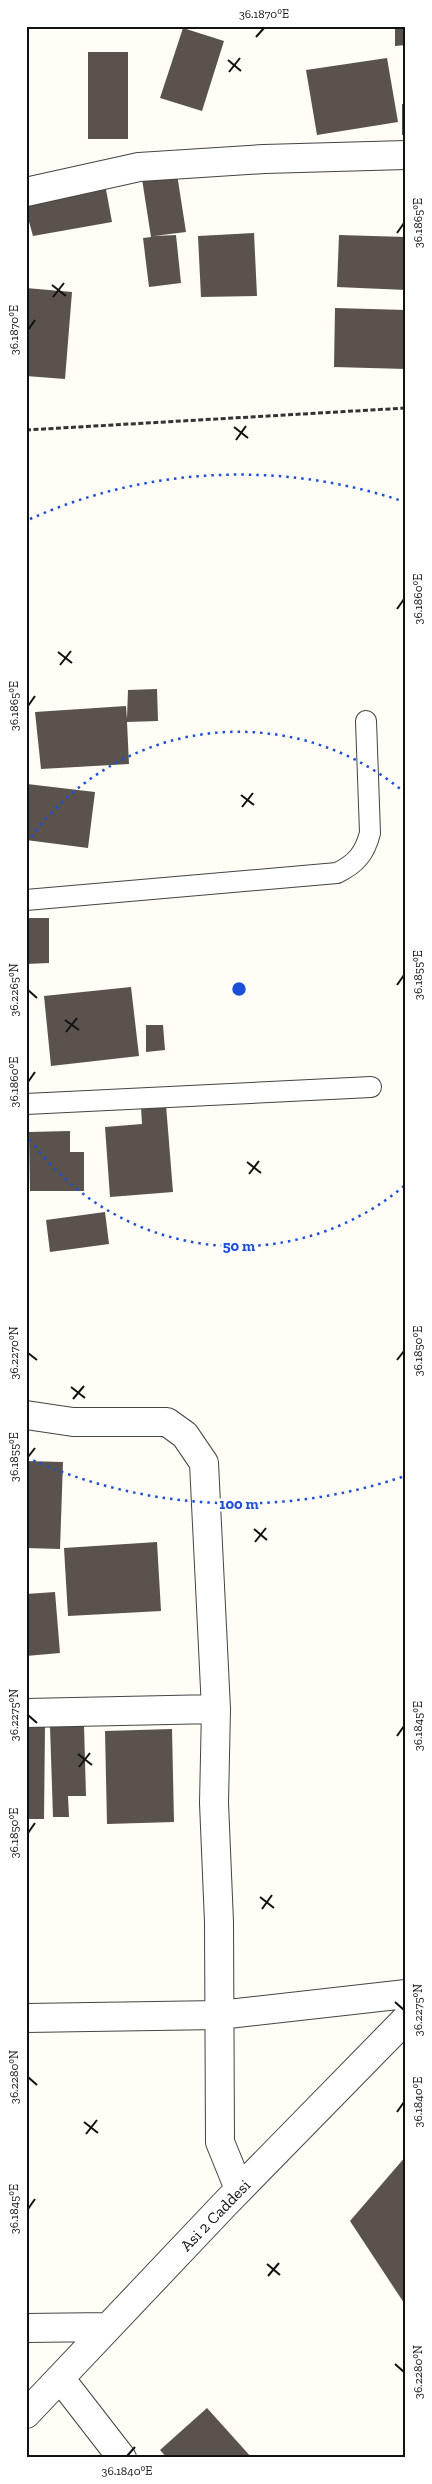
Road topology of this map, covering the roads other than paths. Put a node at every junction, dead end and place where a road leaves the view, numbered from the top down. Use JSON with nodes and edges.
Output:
{"nodes":[{"id":1,"x":406,"y":155,"type":"edge"},
{"id":2,"x":26,"y":192,"type":"edge"},
{"id":3,"x":366,"y":721,"type":"dead end"},
{"id":4,"x":26,"y":900,"type":"edge"},
{"id":5,"x":370,"y":1088,"type":"dead end"},
{"id":6,"x":26,"y":1104,"type":"edge"},
{"id":7,"x":26,"y":1415,"type":"edge"},
{"id":8,"x":216,"y":1709,"type":"junction"},
{"id":9,"x":26,"y":1713,"type":"edge"},
{"id":10,"x":406,"y":1994,"type":"edge"},
{"id":11,"x":219,"y":2015,"type":"junction"},
{"id":12,"x":26,"y":2018,"type":"edge"},
{"id":13,"x":406,"y":2019,"type":"edge"},
{"id":14,"x":239,"y":2189,"type":"junction"},
{"id":15,"x":108,"y":2327,"type":"junction"},
{"id":16,"x":26,"y":2328,"type":"edge"},
{"id":17,"x":60,"y":2378,"type":"junction"},
{"id":18,"x":26,"y":2414,"type":"edge"},
{"id":19,"x":122,"y":2458,"type":"edge"}],
"edges":[{"from":1,"to":2,"type":"street"},
{"from":3,"to":4,"type":"lane"},
{"from":5,"to":6,"type":"lane"},
{"from":7,"to":8,"type":"street"},
{"from":8,"to":9,"type":"street"},
{"from":8,"to":11,"type":"street"},
{"from":10,"to":11,"type":"street"},
{"from":11,"to":12,"type":"street"},
{"from":11,"to":14,"type":"street"},
{"from":13,"to":14,"type":"street","name":"Asi 2 Caddesi"},
{"from":14,"to":15,"type":"street","name":"Asi 2 Caddesi"},
{"from":15,"to":16,"type":"street"},
{"from":15,"to":17,"type":"street","name":"Asi 2 Caddesi"},
{"from":17,"to":18,"type":"street","name":"Asi 2 Caddesi"},
{"from":17,"to":19,"type":"street"}]}
